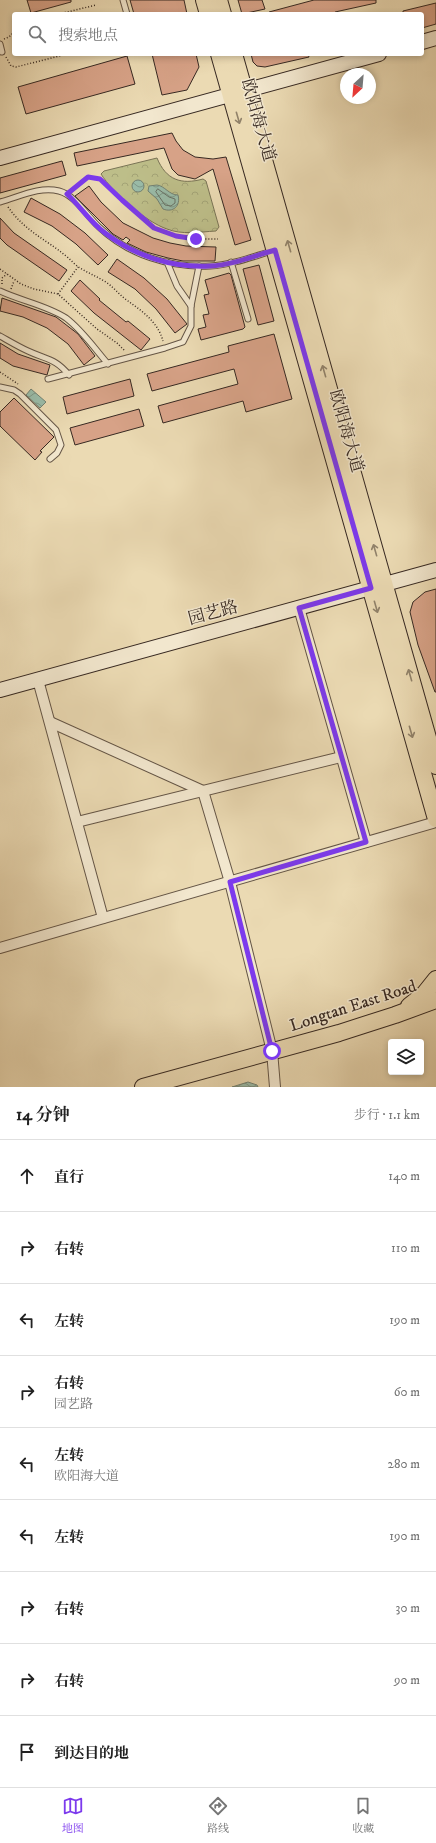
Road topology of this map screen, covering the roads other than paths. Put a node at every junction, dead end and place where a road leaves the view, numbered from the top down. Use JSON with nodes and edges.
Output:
{"nodes":[{"id":1,"x":123,"y":0,"type":"edge"},
{"id":2,"x":204,"y":0,"type":"edge"},
{"id":3,"x":219,"y":0,"type":"edge"},
{"id":4,"x":126,"y":12,"type":"edge"},
{"id":5,"x":207,"y":12,"type":"edge"},
{"id":6,"x":222,"y":12,"type":"edge"},
{"id":7,"x":436,"y":38,"type":"edge"},
{"id":8,"x":424,"y":41,"type":"edge"},
{"id":9,"x":0,"y":44,"type":"edge"},
{"id":10,"x":2,"y":52,"type":"road end"},
{"id":11,"x":220,"y":56,"type":"edge"},
{"id":12,"x":234,"y":56,"type":"edge"},
{"id":13,"x":372,"y":56,"type":"edge"},
{"id":14,"x":238,"y":93,"type":"junction"},
{"id":15,"x":0,"y":158,"type":"edge"},
{"id":16,"x":2,"y":202,"type":"edge"},
{"id":17,"x":275,"y":250,"type":"junction"},
{"id":18,"x":167,"y":262,"type":"junction"},
{"id":19,"x":231,"y":262,"type":"junction"},
{"id":20,"x":200,"y":266,"type":"junction"},
{"id":21,"x":0,"y":291,"type":"edge"},
{"id":22,"x":191,"y":306,"type":"junction"},
{"id":23,"x":248,"y":319,"type":"dead end"},
{"id":24,"x":0,"y":336,"type":"edge"},
{"id":25,"x":108,"y":364,"type":"junction"},
{"id":26,"x":69,"y":375,"type":"junction"},
{"id":27,"x":48,"y":379,"type":"dead end"},
{"id":28,"x":0,"y":387,"type":"edge"},
{"id":29,"x":50,"y":459,"type":"dead end"},
{"id":30,"x":436,"y":570,"type":"edge"},
{"id":31,"x":378,"y":586,"type":"junction"},
{"id":32,"x":299,"y":608,"type":"junction"},
{"id":33,"x":38,"y":680,"type":"junction"},
{"id":34,"x":0,"y":690,"type":"edge"},
{"id":35,"x":50,"y":722,"type":"junction"},
{"id":36,"x":341,"y":757,"type":"junction"},
{"id":37,"x":436,"y":766,"type":"edge"},
{"id":38,"x":203,"y":791,"type":"junction"},
{"id":39,"x":436,"y":819,"type":"edge"},
{"id":40,"x":77,"y":822,"type":"junction"},
{"id":41,"x":436,"y":822,"type":"edge"},
{"id":42,"x":366,"y":842,"type":"junction"},
{"id":43,"x":230,"y":882,"type":"junction"},
{"id":44,"x":103,"y":918,"type":"junction"},
{"id":45,"x":0,"y":948,"type":"edge"},
{"id":46,"x":436,"y":979,"type":"edge"},
{"id":47,"x":436,"y":1000,"type":"edge"},
{"id":48,"x":436,"y":1004,"type":"edge"},
{"id":49,"x":414,"y":1009,"type":"junction"},
{"id":50,"x":394,"y":1015,"type":"junction"},
{"id":51,"x":272,"y":1051,"type":"junction"},
{"id":52,"x":143,"y":1087,"type":"edge"},
{"id":53,"x":275,"y":1087,"type":"edge"}],
"edges":[{"from":1,"to":4,"type":"lane"},
{"from":2,"to":5,"type":"main road"},
{"from":3,"to":6,"type":"main road"},
{"from":7,"to":8,"type":"street"},
{"from":9,"to":10,"type":"lane"},
{"from":11,"to":14,"type":"main road","name":"欧阳海大道"},
{"from":12,"to":14,"type":"main road","name":"欧阳海大道"},
{"from":13,"to":14,"type":"street"},
{"from":14,"to":15,"type":"street"},
{"from":14,"to":17,"type":"main road","name":"欧阳海大道","one_way":true},
{"from":31,"to":14,"type":"main road","name":"欧阳海大道","one_way":true},
{"from":16,"to":18,"type":"lane"},
{"from":17,"to":19,"type":"lane"},
{"from":17,"to":31,"type":"main road","name":"欧阳海大道"},
{"from":18,"to":20,"type":"lane"},
{"from":18,"to":22,"type":"lane"},
{"from":19,"to":20,"type":"lane"},
{"from":19,"to":23,"type":"lane"},
{"from":20,"to":22,"type":"lane"},
{"from":21,"to":25,"type":"lane"},
{"from":22,"to":25,"type":"lane"},
{"from":24,"to":26,"type":"lane"},
{"from":25,"to":26,"type":"lane"},
{"from":26,"to":27,"type":"lane"},
{"from":28,"to":29,"type":"lane"},
{"from":30,"to":31,"type":"street","name":"园艺路"},
{"from":31,"to":32,"type":"street","name":"园艺路"},
{"from":37,"to":31,"type":"main road","name":"欧阳海大道","one_way":true},
{"from":31,"to":39,"type":"main road","name":"欧阳海大道","one_way":true},
{"from":32,"to":33,"type":"street","name":"园艺路"},
{"from":32,"to":36,"type":"street"},
{"from":33,"to":34,"type":"street","name":"园艺路"},
{"from":33,"to":35,"type":"street"},
{"from":35,"to":38,"type":"street"},
{"from":35,"to":40,"type":"street"},
{"from":36,"to":38,"type":"street"},
{"from":36,"to":42,"type":"street"},
{"from":38,"to":40,"type":"street"},
{"from":38,"to":43,"type":"street"},
{"from":40,"to":44,"type":"street"},
{"from":41,"to":42,"type":"street"},
{"from":42,"to":43,"type":"street"},
{"from":43,"to":44,"type":"street"},
{"from":43,"to":51,"type":"street"},
{"from":44,"to":45,"type":"street"},
{"from":46,"to":50,"type":"main road"},
{"from":47,"to":49,"type":"main road","name":"Longtan East Road"},
{"from":48,"to":49,"type":"main road"},
{"from":49,"to":50,"type":"main road","name":"Longtan East Road"},
{"from":50,"to":51,"type":"main road","name":"Longtan East Road"},
{"from":51,"to":52,"type":"main road","name":"Longtan East Road"},
{"from":51,"to":53,"type":"street"}]}
